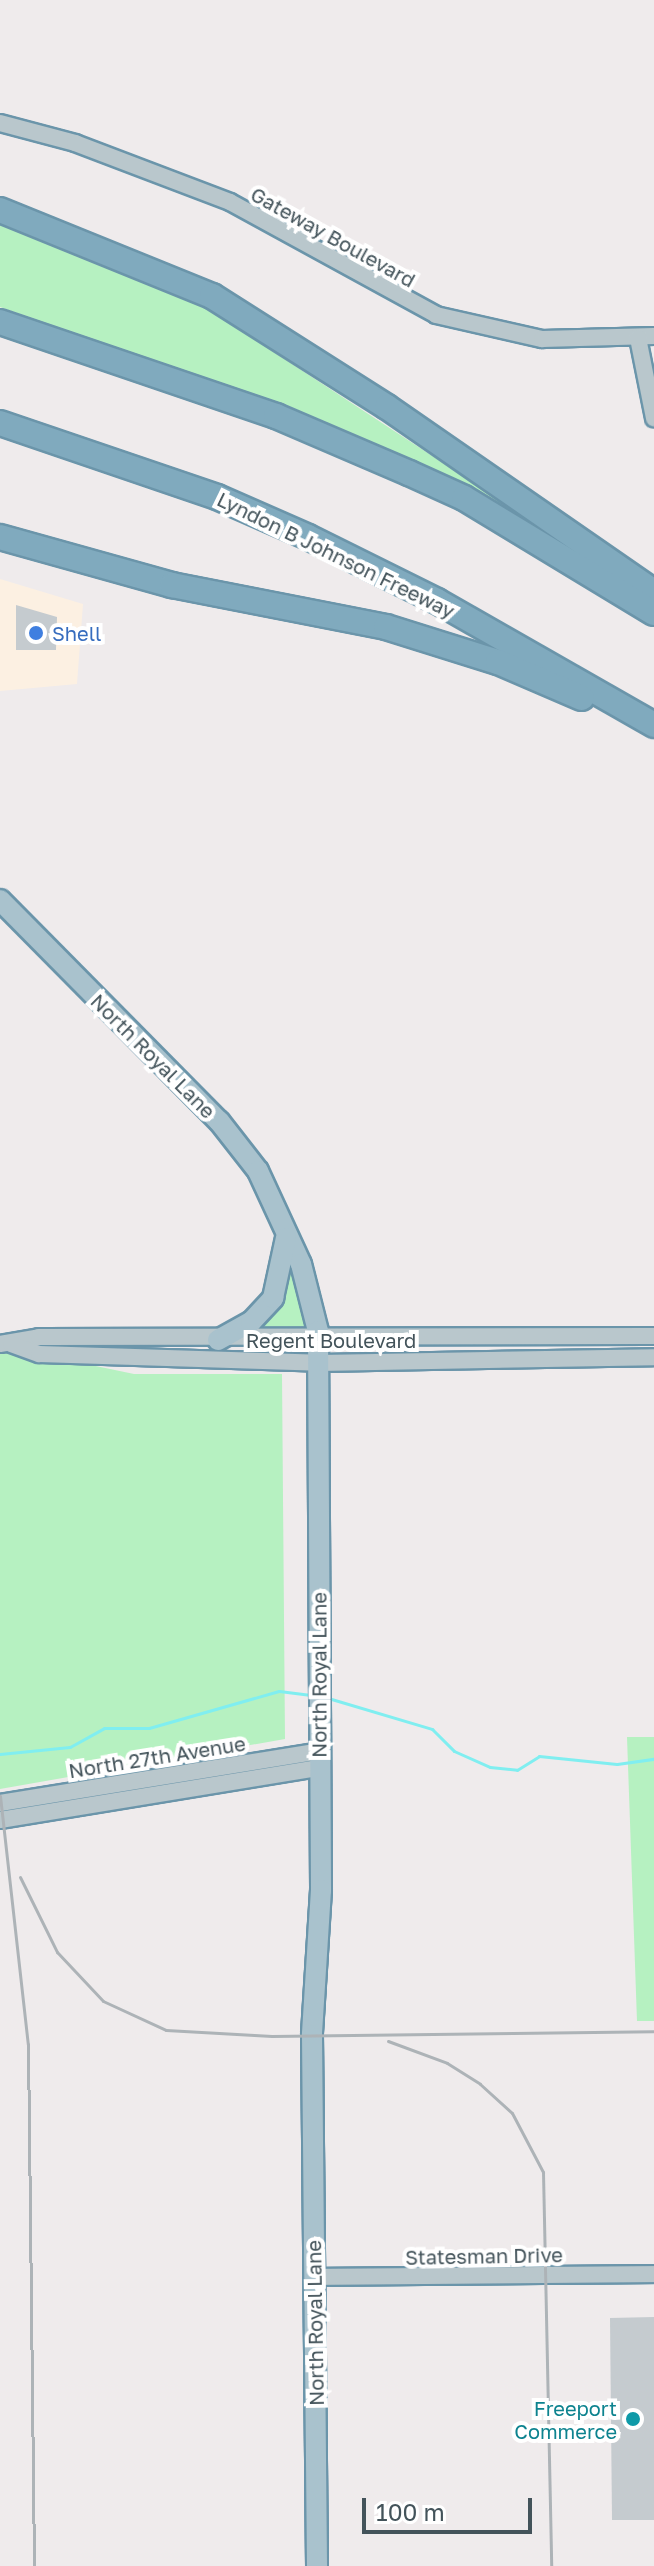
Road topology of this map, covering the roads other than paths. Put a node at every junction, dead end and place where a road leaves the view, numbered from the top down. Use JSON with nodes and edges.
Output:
{"nodes":[{"id":1,"x":0,"y":123,"type":"edge"},
{"id":2,"x":0,"y":210,"type":"edge"},
{"id":3,"x":0,"y":322,"type":"edge"},
{"id":4,"x":646,"y":337,"type":"edge"},
{"id":5,"x":654,"y":418,"type":"edge"},
{"id":6,"x":0,"y":423,"type":"edge"},
{"id":7,"x":0,"y":537,"type":"edge"},
{"id":8,"x":654,"y":592,"type":"edge"},
{"id":9,"x":654,"y":613,"type":"edge"},
{"id":10,"x":654,"y":725,"type":"edge"},
{"id":11,"x":654,"y":736,"type":"edge"},
{"id":12,"x":0,"y":900,"type":"edge"},
{"id":13,"x":286,"y":1226,"type":"junction"},
{"id":14,"x":654,"y":1336,"type":"edge"},
{"id":15,"x":218,"y":1340,"type":"junction"},
{"id":16,"x":318,"y":1340,"type":"junction"},
{"id":17,"x":5,"y":1344,"type":"edge"},
{"id":18,"x":654,"y":1357,"type":"edge"},
{"id":19,"x":319,"y":1363,"type":"junction"},
{"id":20,"x":320,"y":1760,"type":"junction"},
{"id":21,"x":83,"y":1789,"type":"junction"},
{"id":22,"x":0,"y":1803,"type":"edge"},
{"id":23,"x":87,"y":1808,"type":"junction"},
{"id":24,"x":0,"y":1820,"type":"edge"},
{"id":25,"x":654,"y":2274,"type":"edge"},
{"id":26,"x":314,"y":2277,"type":"junction"},
{"id":27,"x":317,"y":2566,"type":"edge"}],
"edges":[{"from":1,"to":4,"type":"street","name":"Gateway Boulevard"},
{"from":2,"to":8,"type":"highway"},
{"from":3,"to":9,"type":"highway"},
{"from":4,"to":5,"type":"street"},
{"from":6,"to":10,"type":"highway","name":"Lyndon B Johnson Freeway"},
{"from":7,"to":11,"type":"highway"},
{"from":12,"to":13,"type":"main road","name":"North Royal Lane"},
{"from":13,"to":15,"type":"main road"},
{"from":13,"to":16,"type":"main road","name":"North Royal Lane"},
{"from":14,"to":16,"type":"street","name":"Regent Boulevard"},
{"from":15,"to":16,"type":"street","name":"Regent Boulevard"},
{"from":15,"to":17,"type":"street","name":"Regent Boulevard"},
{"from":16,"to":19,"type":"main road","name":"North Royal Lane"},
{"from":17,"to":19,"type":"street","name":"Regent Boulevard"},
{"from":18,"to":19,"type":"street","name":"Regent Boulevard"},
{"from":19,"to":20,"type":"main road","name":"North Royal Lane"},
{"from":20,"to":21,"type":"street","name":"North 27th Avenue"},
{"from":20,"to":23,"type":"street","name":"North 27th Avenue"},
{"from":20,"to":26,"type":"main road","name":"North Royal Lane"},
{"from":21,"to":22,"type":"street","name":"North 27th Avenue"},
{"from":21,"to":23,"type":"street"},
{"from":23,"to":24,"type":"street","name":"North 27th Avenue"},
{"from":25,"to":26,"type":"street","name":"Statesman Drive"},
{"from":26,"to":27,"type":"main road","name":"North Royal Lane"}]}
